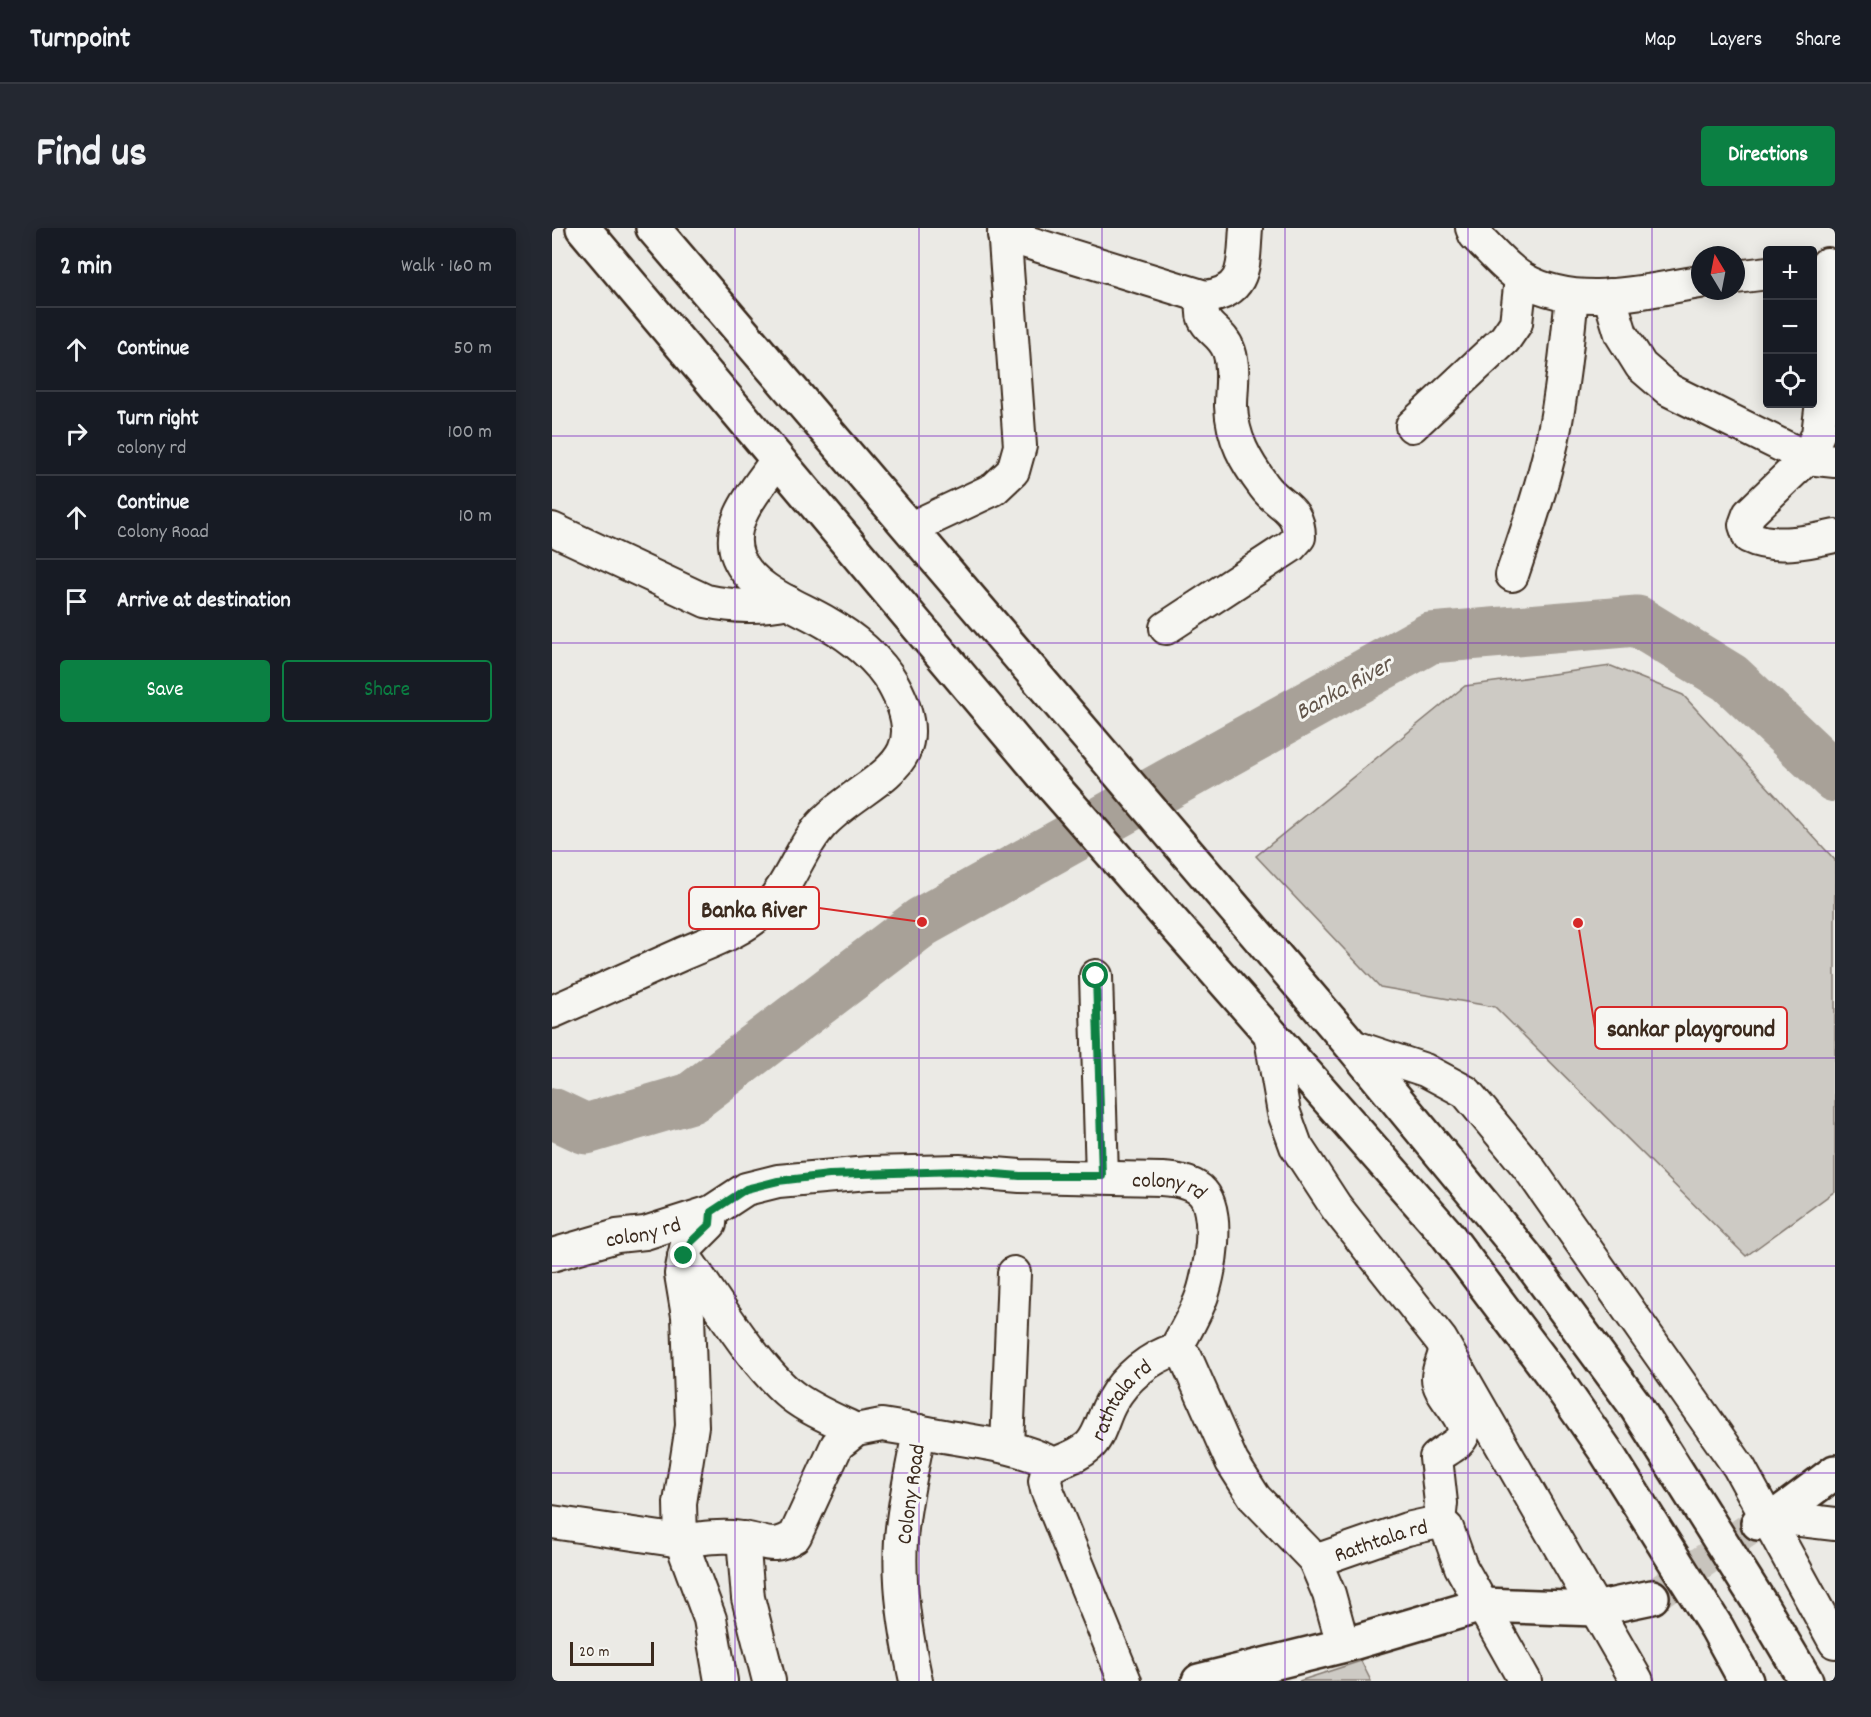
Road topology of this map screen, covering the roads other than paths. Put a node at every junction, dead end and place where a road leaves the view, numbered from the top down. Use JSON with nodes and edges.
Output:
{"nodes":[{"id":1,"x":583,"y":228,"type":"edge"},
{"id":2,"x":652,"y":228,"type":"edge"},
{"id":3,"x":1246,"y":228,"type":"edge"},
{"id":4,"x":1472,"y":228,"type":"edge"},
{"id":5,"x":1004,"y":232,"type":"edge"},
{"id":6,"x":1825,"y":264,"type":"edge"},
{"id":7,"x":1763,"y":274,"type":"edge"},
{"id":8,"x":1745,"y":276,"type":"edge"},
{"id":9,"x":1521,"y":278,"type":"junction"},
{"id":10,"x":1691,"y":283,"type":"edge"},
{"id":11,"x":1609,"y":295,"type":"junction"},
{"id":12,"x":1572,"y":296,"type":"junction"},
{"id":13,"x":1204,"y":297,"type":"junction"},
{"id":14,"x":1412,"y":426,"type":"dead end"},
{"id":15,"x":1821,"y":459,"type":"edge"},
{"id":16,"x":777,"y":460,"type":"junction"},
{"id":17,"x":911,"y":528,"type":"junction"},
{"id":18,"x":552,"y":529,"type":"edge"},
{"id":19,"x":1835,"y":536,"type":"edge"},
{"id":20,"x":1512,"y":574,"type":"dead end"},
{"id":21,"x":788,"y":602,"type":"junction"},
{"id":22,"x":1166,"y":628,"type":"dead end"},
{"id":23,"x":1096,"y":976,"type":"dead end"},
{"id":24,"x":552,"y":1012,"type":"edge"},
{"id":25,"x":1270,"y":1033,"type":"junction"},
{"id":26,"x":1352,"y":1046,"type":"junction"},
{"id":27,"x":1102,"y":1176,"type":"junction"},
{"id":28,"x":711,"y":1212,"type":"junction"},
{"id":29,"x":552,"y":1255,"type":"edge"},
{"id":30,"x":684,"y":1256,"type":"junction"},
{"id":31,"x":1014,"y":1273,"type":"dead end"},
{"id":32,"x":1175,"y":1350,"type":"junction"},
{"id":33,"x":1445,"y":1350,"type":"junction"},
{"id":34,"x":856,"y":1430,"type":"junction"},
{"id":35,"x":919,"y":1431,"type":"junction"},
{"id":36,"x":1007,"y":1446,"type":"junction"},
{"id":37,"x":1053,"y":1464,"type":"junction"},
{"id":38,"x":1835,"y":1473,"type":"edge"},
{"id":39,"x":1767,"y":1520,"type":"junction"},
{"id":40,"x":552,"y":1522,"type":"edge"},
{"id":41,"x":1439,"y":1522,"type":"junction"},
{"id":42,"x":1835,"y":1524,"type":"edge"},
{"id":43,"x":743,"y":1538,"type":"junction"},
{"id":44,"x":681,"y":1541,"type":"junction"},
{"id":45,"x":1316,"y":1561,"type":"junction"},
{"id":46,"x":1652,"y":1597,"type":"tunnel mouth"},
{"id":47,"x":1482,"y":1605,"type":"junction"},
{"id":48,"x":1595,"y":1609,"type":"junction"},
{"id":49,"x":1835,"y":1642,"type":"edge"},
{"id":50,"x":1342,"y":1645,"type":"junction"},
{"id":51,"x":721,"y":1681,"type":"edge"},
{"id":52,"x":769,"y":1681,"type":"edge"},
{"id":53,"x":916,"y":1681,"type":"edge"},
{"id":54,"x":1125,"y":1681,"type":"edge"},
{"id":55,"x":1199,"y":1681,"type":"edge"},
{"id":56,"x":1525,"y":1681,"type":"edge"},
{"id":57,"x":1637,"y":1681,"type":"edge"},
{"id":58,"x":1746,"y":1681,"type":"edge"},
{"id":59,"x":1806,"y":1681,"type":"edge"}],
"edges":[{"from":1,"to":16,"type":"main road"},
{"from":2,"to":17,"type":"main road"},
{"from":3,"to":13,"type":"street"},
{"from":4,"to":9,"type":"street"},
{"from":5,"to":13,"type":"street"},
{"from":5,"to":17,"type":"street"},
{"from":6,"to":15,"type":"street"},
{"from":7,"to":8,"type":"street"},
{"from":9,"to":12,"type":"street"},
{"from":9,"to":14,"type":"street"},
{"from":10,"to":11,"type":"street"},
{"from":11,"to":12,"type":"street"},
{"from":11,"to":15,"type":"street"},
{"from":12,"to":20,"type":"street"},
{"from":13,"to":22,"type":"street"},
{"from":15,"to":19,"type":"street"},
{"from":16,"to":21,"type":"street"},
{"from":16,"to":25,"type":"main road"},
{"from":17,"to":26,"type":"main road"},
{"from":18,"to":21,"type":"street"},
{"from":21,"to":24,"type":"street"},
{"from":23,"to":27,"type":"street"},
{"from":25,"to":33,"type":"street"},
{"from":25,"to":58,"type":"main road"},
{"from":26,"to":39,"type":"street"},
{"from":26,"to":59,"type":"main road"},
{"from":27,"to":28,"type":"street","name":"colony rd"},
{"from":27,"to":32,"type":"street","name":"colony rd"},
{"from":28,"to":29,"type":"street","name":"colony rd"},
{"from":28,"to":30,"type":"street"},
{"from":30,"to":34,"type":"street"},
{"from":30,"to":44,"type":"street"},
{"from":31,"to":36,"type":"street"},
{"from":32,"to":37,"type":"street","name":"rathtala rd"},
{"from":32,"to":45,"type":"street","name":"rathtala rd"},
{"from":33,"to":41,"type":"street"},
{"from":33,"to":48,"type":"street"},
{"from":34,"to":35,"type":"street","name":"Colony Road"},
{"from":34,"to":43,"type":"street"},
{"from":35,"to":36,"type":"street"},
{"from":35,"to":53,"type":"street","name":"Colony Road"},
{"from":36,"to":37,"type":"street"},
{"from":37,"to":54,"type":"street"},
{"from":38,"to":39,"type":"main road"},
{"from":39,"to":42,"type":"street"},
{"from":39,"to":49,"type":"street"},
{"from":40,"to":44,"type":"street"},
{"from":41,"to":45,"type":"street","name":"Rathtala rd"},
{"from":41,"to":47,"type":"street","name":"Rathtala rd"},
{"from":43,"to":44,"type":"street"},
{"from":43,"to":52,"type":"street"},
{"from":44,"to":51,"type":"street"},
{"from":45,"to":50,"type":"street","name":"Rathtala rd"},
{"from":46,"to":48,"type":"main road"},
{"from":47,"to":48,"type":"main road"},
{"from":47,"to":50,"type":"main road"},
{"from":47,"to":56,"type":"street","name":"Rathtala rd"},
{"from":48,"to":57,"type":"street"},
{"from":50,"to":55,"type":"main road"}]}
